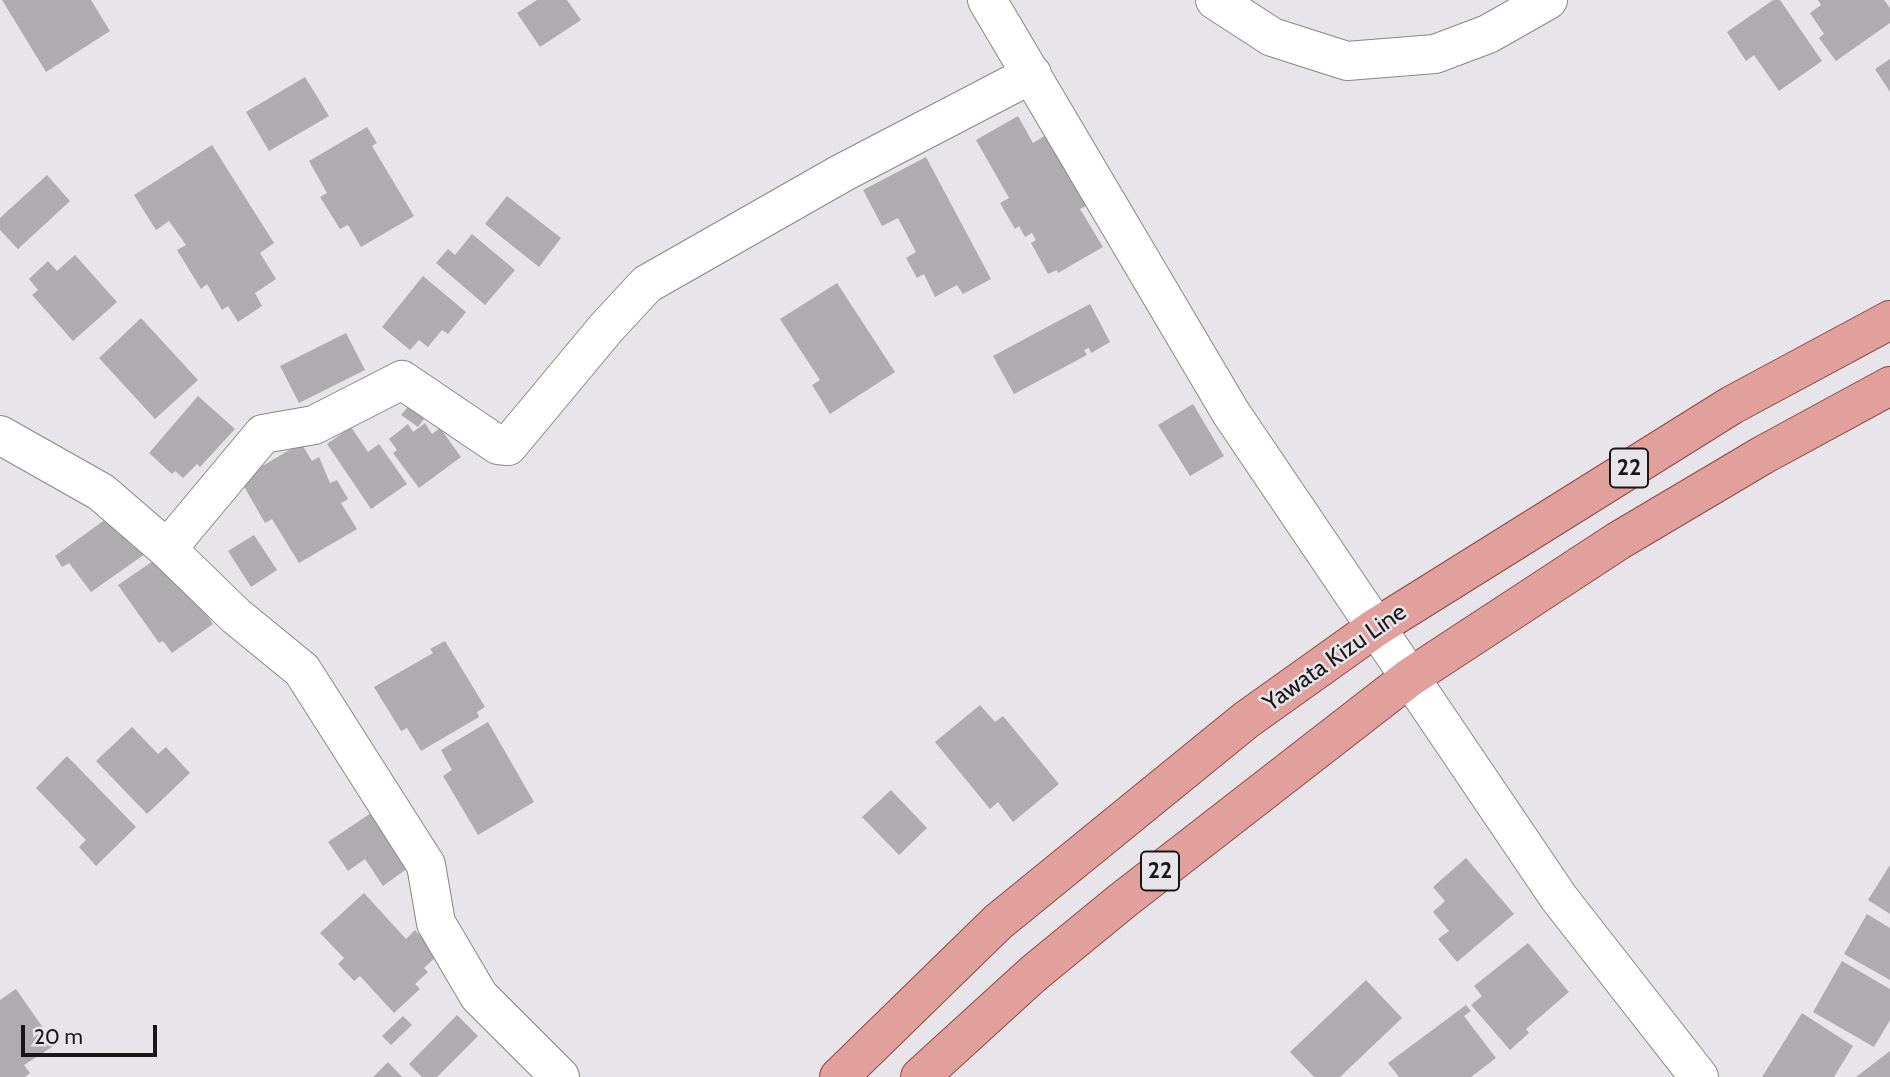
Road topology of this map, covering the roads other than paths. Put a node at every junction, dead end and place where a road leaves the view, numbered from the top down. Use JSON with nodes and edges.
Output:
{"nodes":[{"id":1,"x":987,"y":0,"type":"edge"},
{"id":2,"x":1215,"y":0,"type":"edge"},
{"id":3,"x":1548,"y":0,"type":"edge"},
{"id":4,"x":1032,"y":74,"type":"junction"},
{"id":5,"x":1890,"y":320,"type":"edge"},
{"id":6,"x":1890,"y":386,"type":"edge"},
{"id":7,"x":0,"y":435,"type":"edge"},
{"id":8,"x":167,"y":549,"type":"junction"},
{"id":9,"x":1375,"y":628,"type":"junction"},
{"id":10,"x":1409,"y":678,"type":"junction"},
{"id":11,"x":1689,"y":1072,"type":"edge"},
{"id":12,"x":560,"y":1077,"type":"edge"},
{"id":13,"x":839,"y":1077,"type":"edge"},
{"id":14,"x":920,"y":1077,"type":"edge"}],
"edges":[{"from":1,"to":4,"type":"street"},
{"from":2,"to":3,"type":"street"},
{"from":4,"to":8,"type":"street"},
{"from":4,"to":9,"type":"street"},
{"from":5,"to":9,"type":"main road","name":"Yawata Kizu Line","number":"22"},
{"from":6,"to":10,"type":"main road","number":"22"},
{"from":7,"to":8,"type":"street"},
{"from":8,"to":12,"type":"street"},
{"from":9,"to":10,"type":"street"},
{"from":9,"to":13,"type":"main road","name":"Yawata Kizu Line","number":"22"},
{"from":10,"to":11,"type":"street"},
{"from":10,"to":14,"type":"main road","number":"22"}]}
